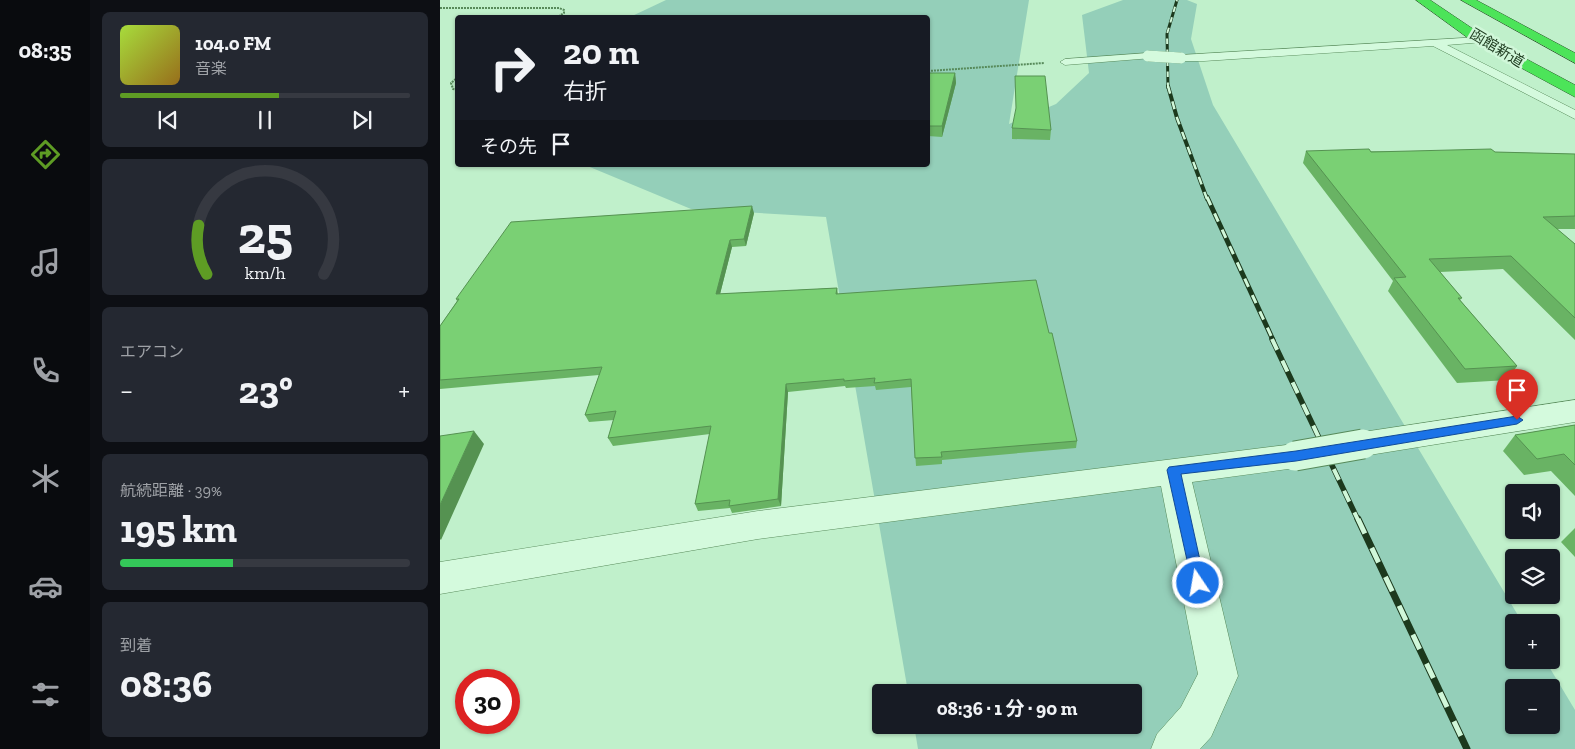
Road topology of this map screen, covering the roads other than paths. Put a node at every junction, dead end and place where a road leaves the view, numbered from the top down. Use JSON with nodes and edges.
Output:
{"nodes":[{"id":1,"x":1422,"y":0,"type":"edge"},
{"id":2,"x":1468,"y":0,"type":"edge"},
{"id":3,"x":1485,"y":0,"type":"edge"},
{"id":4,"x":1480,"y":40,"type":"junction"},
{"id":5,"x":1436,"y":44,"type":"junction"},
{"id":6,"x":1575,"y":46,"type":"edge"},
{"id":7,"x":1575,"y":59,"type":"edge"},
{"id":8,"x":1065,"y":62,"type":"road end"},
{"id":9,"x":1575,"y":92,"type":"edge"},
{"id":10,"x":1575,"y":115,"type":"edge"},
{"id":11,"x":1575,"y":411,"type":"edge"},
{"id":12,"x":1174,"y":470,"type":"junction"},
{"id":13,"x":440,"y":578,"type":"edge"},
{"id":14,"x":1172,"y":749,"type":"edge"}],
"edges":[{"from":1,"to":4,"type":"highway","name":"函館新道"},
{"from":2,"to":7,"type":"highway","name":"函館新道"},
{"from":3,"to":6,"type":"highway","name":"函館新道"},
{"from":4,"to":5,"type":"lane"},
{"from":4,"to":9,"type":"highway","name":"函館新道"},
{"from":5,"to":8,"type":"lane","bridge":true},
{"from":5,"to":10,"type":"lane"},
{"from":11,"to":12,"type":"street","bridge":true},
{"from":12,"to":13,"type":"street"},
{"from":12,"to":14,"type":"street"}]}
